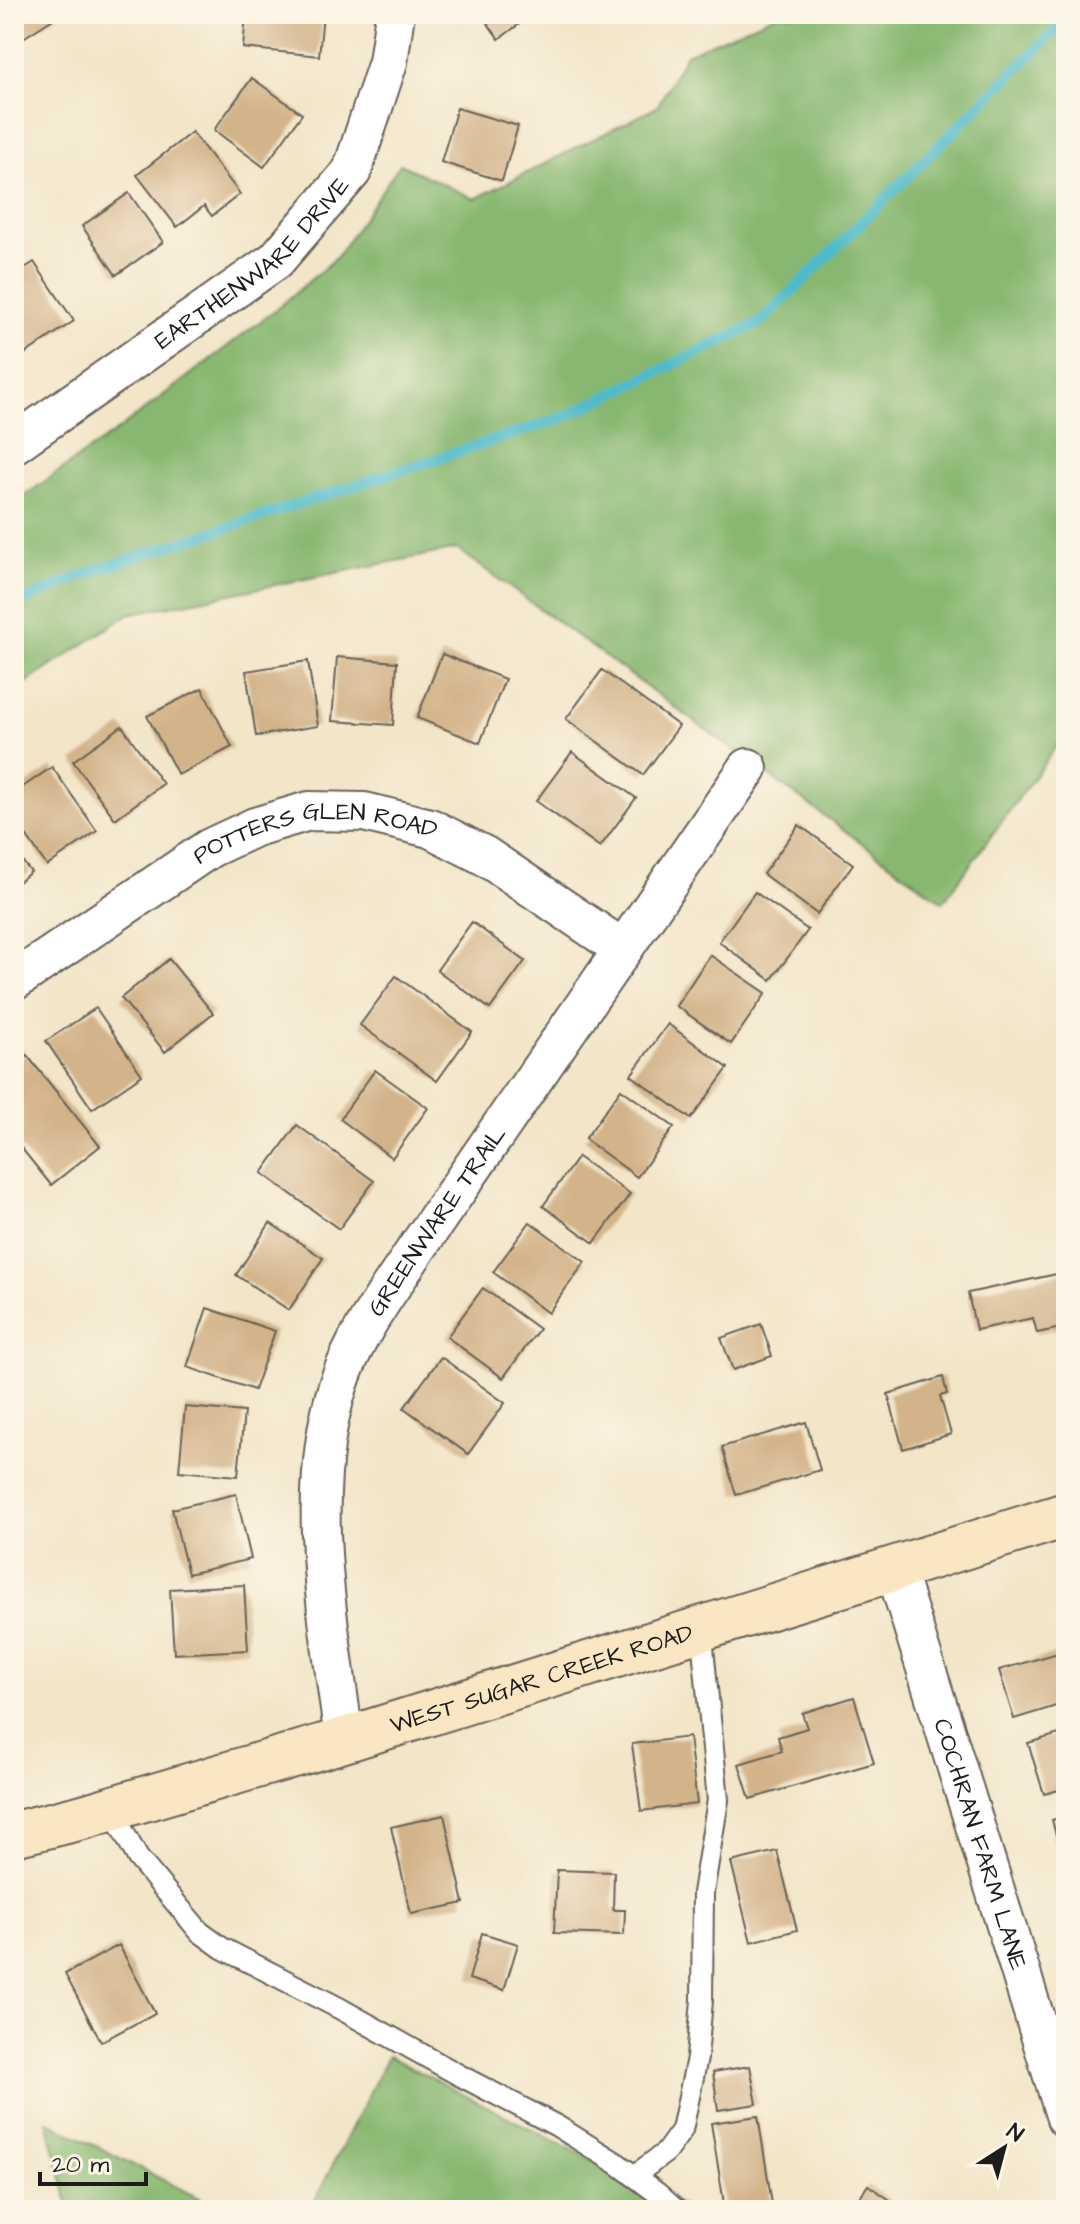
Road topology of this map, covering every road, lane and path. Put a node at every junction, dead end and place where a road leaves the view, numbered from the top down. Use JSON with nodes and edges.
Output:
{"nodes":[{"id":1,"x":395,"y":14,"type":"edge"},
{"id":2,"x":14,"y":444,"type":"edge"},
{"id":3,"x":748,"y":768,"type":"dead end"},
{"id":4,"x":623,"y":949,"type":"junction"},
{"id":5,"x":14,"y":981,"type":"edge"},
{"id":6,"x":1066,"y":1515,"type":"edge"},
{"id":7,"x":895,"y":1569,"type":"junction"},
{"id":8,"x":701,"y":1627,"type":"junction"},
{"id":9,"x":344,"y":1740,"type":"junction"},
{"id":10,"x":111,"y":1809,"type":"junction"},
{"id":11,"x":14,"y":1834,"type":"edge"},
{"id":12,"x":1066,"y":2118,"type":"edge"},
{"id":13,"x":634,"y":2176,"type":"junction"},
{"id":14,"x":676,"y":2210,"type":"edge"}],
"edges":[{"from":1,"to":2,"type":"street","name":"EARTHENWARE DRIVE"},
{"from":3,"to":4,"type":"street","name":"GREENWARE TRAIL"},
{"from":4,"to":5,"type":"street","name":"POTTERS GLEN ROAD"},
{"from":4,"to":9,"type":"street","name":"GREENWARE TRAIL"},
{"from":6,"to":7,"type":"main road","name":"WEST SUGAR CREEK ROAD"},
{"from":7,"to":8,"type":"main road","name":"WEST SUGAR CREEK ROAD"},
{"from":7,"to":12,"type":"street","name":"COCHRAN FARM LANE"},
{"from":8,"to":9,"type":"main road","name":"WEST SUGAR CREEK ROAD"},
{"from":8,"to":13,"type":"lane"},
{"from":9,"to":10,"type":"main road","name":"WEST SUGAR CREEK ROAD"},
{"from":10,"to":11,"type":"main road","name":"WEST SUGAR CREEK ROAD"},
{"from":10,"to":13,"type":"lane"},
{"from":13,"to":14,"type":"lane"}]}
